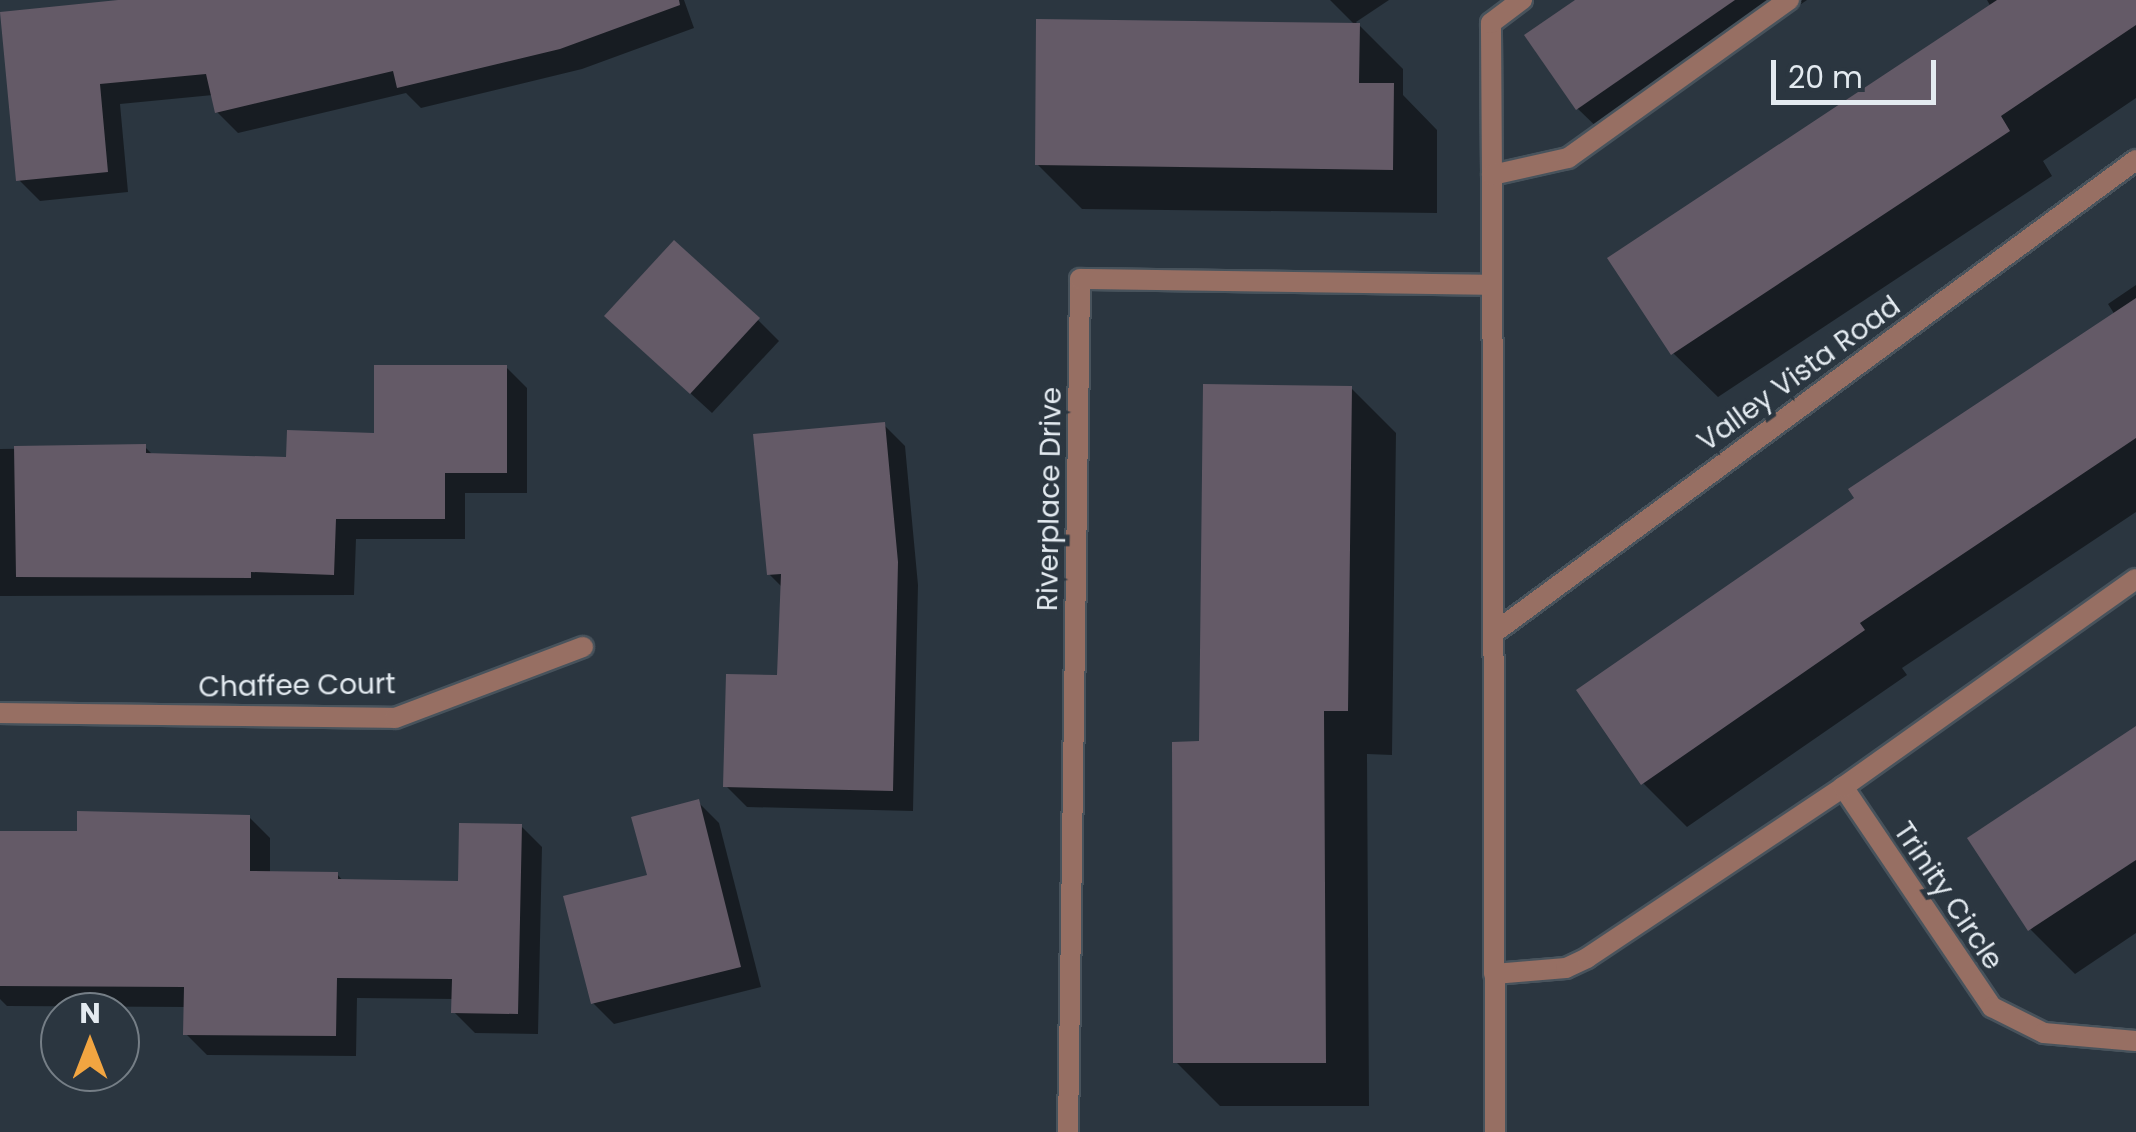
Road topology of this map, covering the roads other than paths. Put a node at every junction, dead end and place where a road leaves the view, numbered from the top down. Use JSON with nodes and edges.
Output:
{"nodes":[{"id":1,"x":1522,"y":0,"type":"edge"},
{"id":2,"x":1788,"y":0,"type":"edge"},
{"id":3,"x":2136,"y":160,"type":"edge"},
{"id":4,"x":1492,"y":175,"type":"junction"},
{"id":5,"x":1492,"y":285,"type":"junction"},
{"id":6,"x":2136,"y":579,"type":"edge"},
{"id":7,"x":1494,"y":632,"type":"junction"},
{"id":8,"x":584,"y":648,"type":"dead end"},
{"id":9,"x":0,"y":713,"type":"edge"},
{"id":10,"x":1843,"y":787,"type":"junction"},
{"id":11,"x":1494,"y":974,"type":"junction"},
{"id":12,"x":2136,"y":1041,"type":"edge"},
{"id":13,"x":1068,"y":1132,"type":"edge"},
{"id":14,"x":1495,"y":1132,"type":"edge"}],
"edges":[{"from":1,"to":4,"type":"street"},
{"from":2,"to":4,"type":"street"},
{"from":3,"to":7,"type":"street","name":"Valley Vista Road"},
{"from":4,"to":5,"type":"street"},
{"from":5,"to":7,"type":"street"},
{"from":5,"to":13,"type":"street","name":"Riverplace Drive"},
{"from":6,"to":10,"type":"street"},
{"from":7,"to":11,"type":"street"},
{"from":8,"to":9,"type":"street","name":"Chaffee Court"},
{"from":10,"to":11,"type":"street"},
{"from":10,"to":12,"type":"street","name":"Trinity Circle"},
{"from":11,"to":14,"type":"street"}]}
